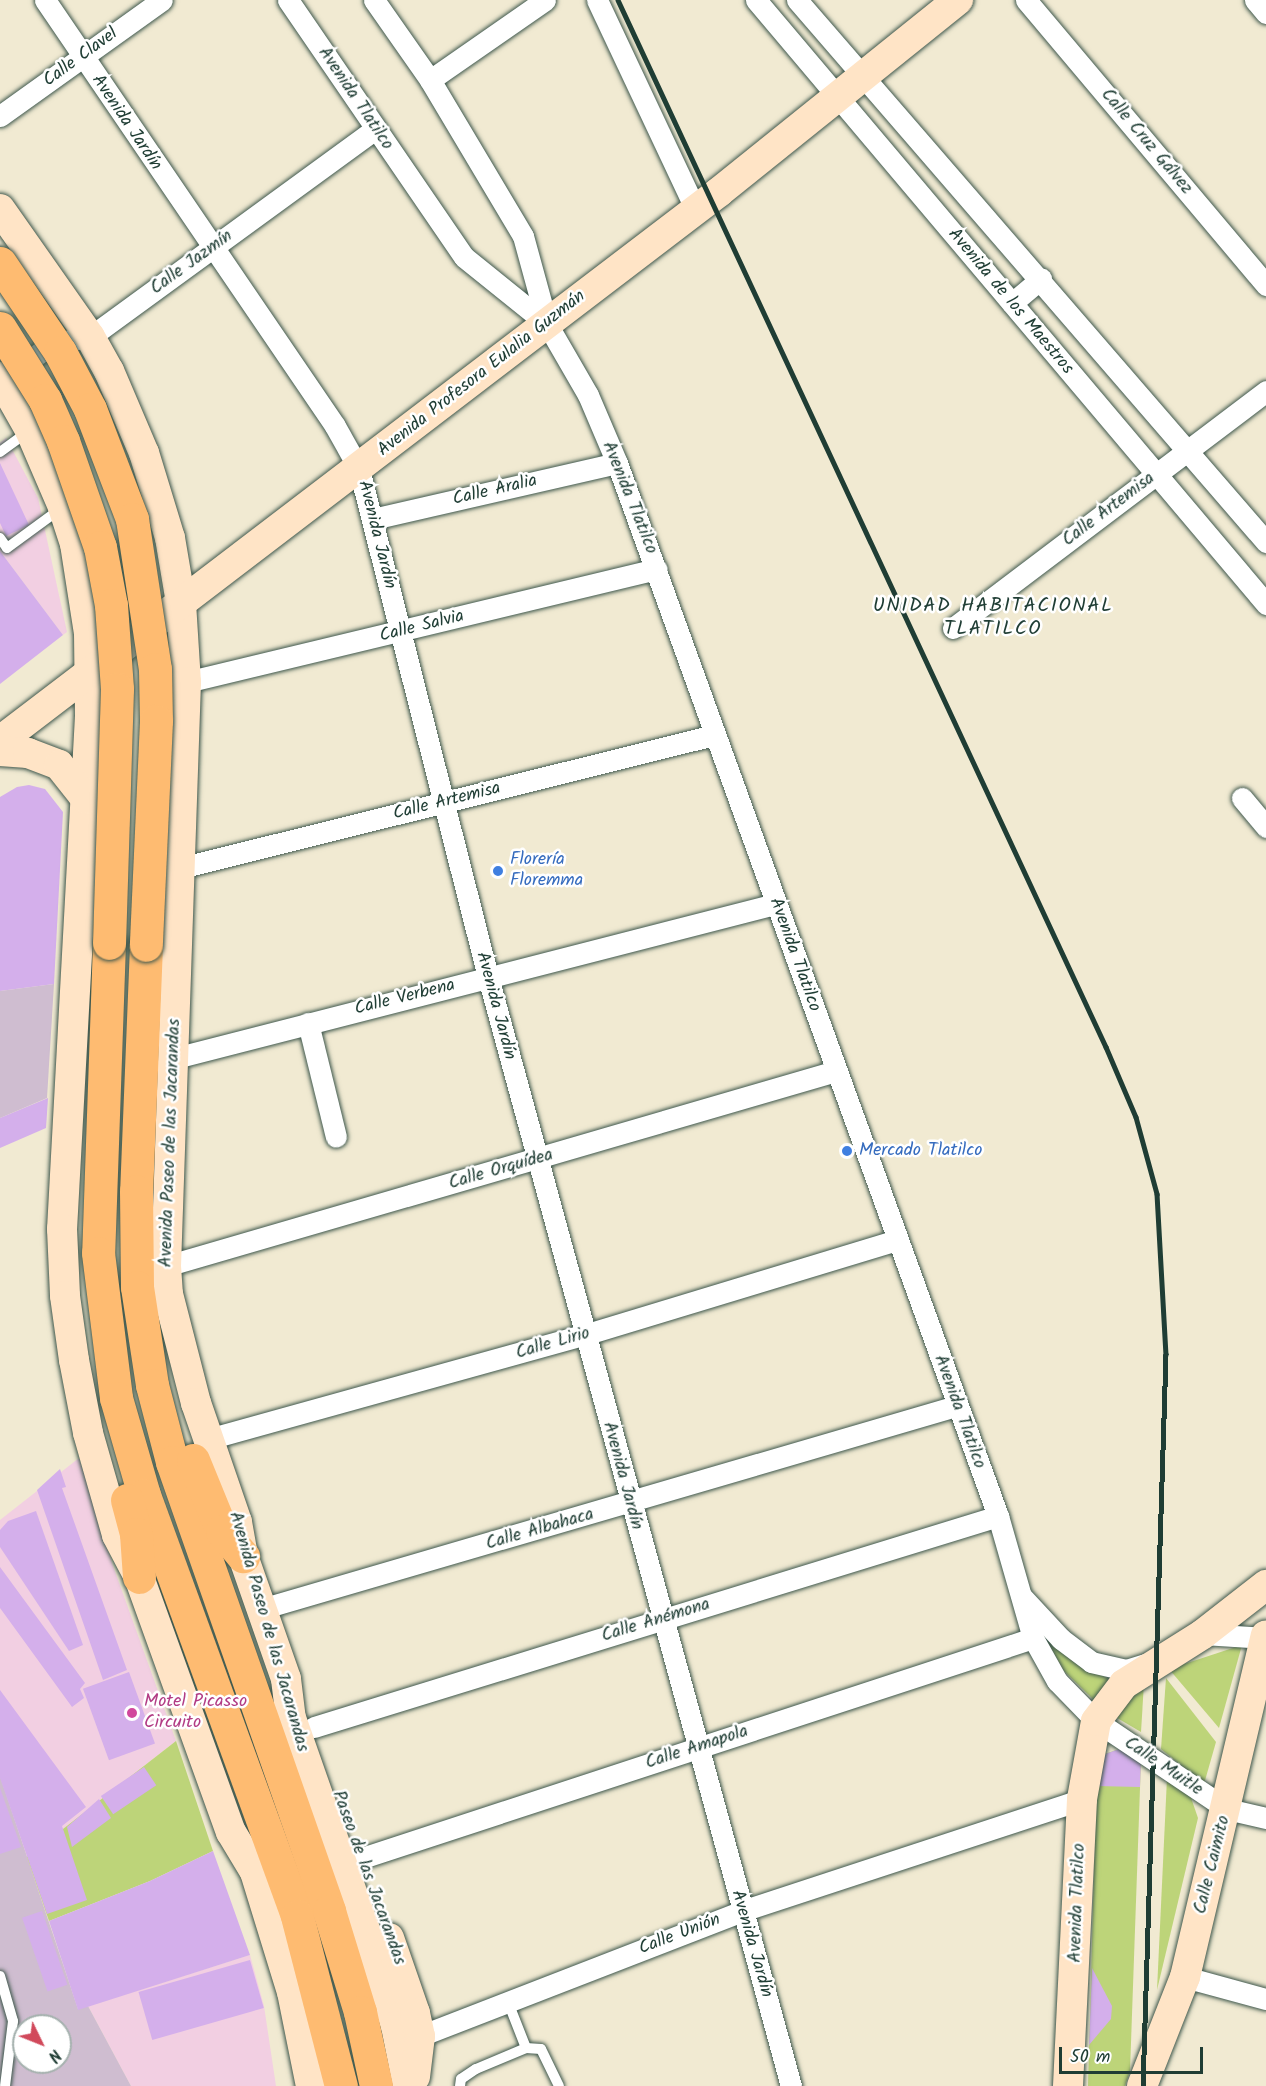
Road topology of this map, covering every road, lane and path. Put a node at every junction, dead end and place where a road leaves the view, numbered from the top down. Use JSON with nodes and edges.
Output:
{"nodes":[{"id":1,"x":45,"y":0,"type":"edge"},
{"id":2,"x":162,"y":0,"type":"edge"},
{"id":3,"x":288,"y":0,"type":"edge"},
{"id":4,"x":374,"y":0,"type":"edge"},
{"id":5,"x":545,"y":0,"type":"edge"},
{"id":6,"x":597,"y":0,"type":"edge"},
{"id":7,"x":756,"y":0,"type":"edge"},
{"id":8,"x":796,"y":0,"type":"edge"},
{"id":9,"x":958,"y":0,"type":"edge"},
{"id":10,"x":1026,"y":0,"type":"edge"},
{"id":11,"x":1255,"y":0,"type":"edge"},
{"id":12,"x":1266,"y":13,"type":"edge"},
{"id":13,"x":82,"y":57,"type":"junction"},
{"id":14,"x":860,"y":76,"type":"junction"},
{"id":15,"x":430,"y":80,"type":"junction"},
{"id":16,"x":835,"y":96,"type":"junction"},
{"id":17,"x":0,"y":116,"type":"edge"},
{"id":18,"x":375,"y":129,"type":"junction"},
{"id":19,"x":695,"y":208,"type":"junction"},
{"id":20,"x":0,"y":209,"type":"edge"},
{"id":21,"x":212,"y":249,"type":"junction"},
{"id":22,"x":0,"y":263,"type":"edge"},
{"id":23,"x":1041,"y":279,"type":"junction"},
{"id":24,"x":1266,"y":285,"type":"edge"},
{"id":25,"x":1012,"y":303,"type":"junction"},
{"id":26,"x":547,"y":324,"type":"junction"},
{"id":27,"x":0,"y":328,"type":"edge"},
{"id":28,"x":90,"y":337,"type":"junction"},
{"id":29,"x":4,"y":390,"type":"edge"},
{"id":30,"x":1266,"y":391,"type":"edge"},
{"id":31,"x":30,"y":430,"type":"junction"},
{"id":32,"x":1189,"y":450,"type":"junction"},
{"id":33,"x":0,"y":452,"type":"edge"},
{"id":34,"x":617,"y":463,"type":"junction"},
{"id":35,"x":359,"y":469,"type":"junction"},
{"id":36,"x":1155,"y":475,"type":"junction"},
{"id":37,"x":63,"y":507,"type":"junction"},
{"id":38,"x":373,"y":519,"type":"junction"},
{"id":39,"x":0,"y":538,"type":"edge"},
{"id":40,"x":1266,"y":542,"type":"edge"},
{"id":41,"x":657,"y":568,"type":"junction"},
{"id":42,"x":180,"y":603,"type":"junction"},
{"id":43,"x":1266,"y":604,"type":"edge"},
{"id":44,"x":953,"y":628,"type":"dead end"},
{"id":45,"x":400,"y":633,"type":"junction"},
{"id":46,"x":90,"y":672,"type":"junction"},
{"id":47,"x":186,"y":682,"type":"junction"},
{"id":48,"x":714,"y":735,"type":"junction"},
{"id":49,"x":0,"y":741,"type":"edge"},
{"id":50,"x":0,"y":751,"type":"edge"},
{"id":51,"x":1242,"y":798,"type":"dead end"},
{"id":52,"x":86,"y":799,"type":"junction"},
{"id":53,"x":442,"y":804,"type":"junction"},
{"id":54,"x":1266,"y":827,"type":"edge"},
{"id":55,"x":180,"y":868,"type":"junction"},
{"id":56,"x":776,"y":904,"type":"junction"},
{"id":57,"x":80,"y":908,"type":"junction"},
{"id":58,"x":178,"y":912,"type":"junction"},
{"id":59,"x":488,"y":977,"type":"junction"},
{"id":60,"x":308,"y":1023,"type":"junction"},
{"id":61,"x":175,"y":1058,"type":"junction"},
{"id":62,"x":836,"y":1071,"type":"junction"},
{"id":63,"x":336,"y":1137,"type":"dead end"},
{"id":64,"x":537,"y":1160,"type":"junction"},
{"id":65,"x":896,"y":1240,"type":"junction"},
{"id":66,"x":166,"y":1266,"type":"junction"},
{"id":67,"x":584,"y":1335,"type":"junction"},
{"id":68,"x":956,"y":1406,"type":"junction"},
{"id":69,"x":160,"y":1424,"type":"junction"},
{"id":70,"x":126,"y":1439,"type":"junction"},
{"id":71,"x":208,"y":1439,"type":"junction"},
{"id":72,"x":630,"y":1504,"type":"junction"},
{"id":73,"x":998,"y":1516,"type":"junction"},
{"id":74,"x":243,"y":1556,"type":"junction"},
{"id":75,"x":139,"y":1577,"type":"junction"},
{"id":76,"x":1266,"y":1585,"type":"edge"},
{"id":77,"x":1020,"y":1595,"type":"junction"},
{"id":78,"x":261,"y":1609,"type":"junction"},
{"id":79,"x":661,"y":1620,"type":"junction"},
{"id":80,"x":1203,"y":1634,"type":"junction"},
{"id":81,"x":1265,"y":1637,"type":"edge"},
{"id":82,"x":1033,"y":1638,"type":"junction"},
{"id":83,"x":1156,"y":1661,"type":"junction"},
{"id":84,"x":1096,"y":1721,"type":"junction"},
{"id":85,"x":302,"y":1723,"type":"junction"},
{"id":86,"x":695,"y":1749,"type":"junction"},
{"id":87,"x":1082,"y":1799,"type":"junction"},
{"id":88,"x":1227,"y":1809,"type":"junction"},
{"id":89,"x":1266,"y":1818,"type":"edge"},
{"id":90,"x":231,"y":1832,"type":"junction"},
{"id":91,"x":362,"y":1858,"type":"junction"},
{"id":92,"x":741,"y":1911,"type":"junction"},
{"id":93,"x":0,"y":1976,"type":"edge"},
{"id":94,"x":1185,"y":1977,"type":"junction"},
{"id":95,"x":1266,"y":1999,"type":"edge"},
{"id":96,"x":508,"y":2002,"type":"junction"},
{"id":97,"x":420,"y":2036,"type":"junction"},
{"id":98,"x":526,"y":2049,"type":"junction"},
{"id":99,"x":5,"y":2086,"type":"edge"},
{"id":100,"x":294,"y":2086,"type":"edge"},
{"id":101,"x":311,"y":2086,"type":"edge"},
{"id":102,"x":340,"y":2086,"type":"edge"},
{"id":103,"x":376,"y":2086,"type":"edge"},
{"id":104,"x":408,"y":2086,"type":"edge"},
{"id":105,"x":415,"y":2086,"type":"edge"},
{"id":106,"x":460,"y":2086,"type":"edge"},
{"id":107,"x":559,"y":2086,"type":"edge"},
{"id":108,"x":791,"y":2086,"type":"edge"},
{"id":109,"x":1068,"y":2086,"type":"edge"},
{"id":110,"x":1142,"y":2086,"type":"edge"}],
"edges":[{"from":1,"to":13,"type":"street","name":"Avenida Jardín"},
{"from":2,"to":13,"type":"street","name":"Calle Clavel"},
{"from":3,"to":18,"type":"street","name":"Avenida Tlatilco"},
{"from":4,"to":15,"type":"street","name":"Avenida Tlatilco"},
{"from":5,"to":15,"type":"street"},
{"from":6,"to":19,"type":"street"},
{"from":7,"to":16,"type":"street","name":"Avenida de los Maestros"},
{"from":8,"to":14,"type":"street","name":"Avenida de los Maestros"},
{"from":9,"to":14,"type":"main road","name":"Avenida Profesora Eulalia Guzmán"},
{"from":10,"to":24,"type":"street","name":"Calle Cruz Gálvez"},
{"from":11,"to":12,"type":"street"},
{"from":13,"to":17,"type":"street","name":"Calle Clavel"},
{"from":13,"to":21,"type":"street","name":"Avenida Jardín"},
{"from":14,"to":16,"type":"main road","name":"Avenida Profesora Eulalia Guzmán"},
{"from":14,"to":23,"type":"street","name":"Avenida de los Maestros"},
{"from":15,"to":26,"type":"street","name":"Avenida Tlatilco"},
{"from":16,"to":19,"type":"main road","name":"Avenida Profesora Eulalia Guzmán"},
{"from":16,"to":25,"type":"street","name":"Avenida de los Maestros"},
{"from":18,"to":21,"type":"street","name":"Calle Jazmín"},
{"from":18,"to":26,"type":"street","name":"Avenida Tlatilco"},
{"from":19,"to":26,"type":"main road","name":"Avenida Profesora Eulalia Guzmán"},
{"from":20,"to":28,"type":"main road","name":"Avenida Paseo de las Jacarandas"},
{"from":21,"to":28,"type":"street","name":"Calle Jazmín"},
{"from":21,"to":35,"type":"street","name":"Avenida Jardín"},
{"from":22,"to":69,"type":"highway","bridge":true},
{"from":23,"to":25,"type":"street"},
{"from":23,"to":32,"type":"street","name":"Avenida de los Maestros"},
{"from":25,"to":36,"type":"street","name":"Avenida de los Maestros"},
{"from":26,"to":34,"type":"street","name":"Avenida Tlatilco"},
{"from":26,"to":35,"type":"main road","name":"Avenida Profesora Eulalia Guzmán"},
{"from":27,"to":70,"type":"highway","bridge":true},
{"from":28,"to":29,"type":"street","name":"Calle Jazmín"},
{"from":28,"to":42,"type":"main road","name":"Avenida Paseo de las Jacarandas"},
{"from":29,"to":31,"type":"main road"},
{"from":30,"to":32,"type":"street","name":"Calle Artemisa"},
{"from":31,"to":33,"type":"lane"},
{"from":31,"to":37,"type":"main road"},
{"from":32,"to":36,"type":"street","name":"Calle Artemisa"},
{"from":32,"to":40,"type":"street","name":"Avenida de los Maestros"},
{"from":34,"to":38,"type":"street","name":"Calle Aralia"},
{"from":34,"to":41,"type":"street","name":"Avenida Tlatilco"},
{"from":35,"to":38,"type":"street","name":"Avenida Jardín"},
{"from":35,"to":42,"type":"main road","name":"Avenida Profesora Eulalia Guzmán"},
{"from":36,"to":43,"type":"street","name":"Avenida de los Maestros"},
{"from":36,"to":44,"type":"street","name":"Calle Artemisa"},
{"from":37,"to":39,"type":"lane"},
{"from":37,"to":46,"type":"main road"},
{"from":38,"to":45,"type":"street","name":"Avenida Jardín"},
{"from":41,"to":45,"type":"street","name":"Calle Salvia"},
{"from":41,"to":48,"type":"street","name":"Avenida Tlatilco"},
{"from":42,"to":46,"type":"main road","name":"Avenida Profesora Eulalia Guzmán"},
{"from":42,"to":47,"type":"main road","name":"Avenida Paseo de las Jacarandas"},
{"from":45,"to":47,"type":"street","name":"Calle Salvia"},
{"from":45,"to":53,"type":"street","name":"Avenida Jardín"},
{"from":46,"to":49,"type":"main road","name":"Avenida Profesora Eulalia Guzmán"},
{"from":46,"to":52,"type":"main road"},
{"from":47,"to":55,"type":"main road","name":"Avenida Paseo de las Jacarandas"},
{"from":48,"to":53,"type":"street","name":"Calle Artemisa"},
{"from":48,"to":56,"type":"street","name":"Avenida Tlatilco"},
{"from":50,"to":52,"type":"main road"},
{"from":51,"to":54,"type":"street"},
{"from":52,"to":57,"type":"main road"},
{"from":53,"to":55,"type":"street","name":"Calle Artemisa"},
{"from":53,"to":59,"type":"street","name":"Avenida Jardín"},
{"from":55,"to":58,"type":"main road","name":"Avenida Paseo de las Jacarandas"},
{"from":56,"to":59,"type":"street","name":"Calle Verbena"},
{"from":56,"to":62,"type":"street","name":"Avenida Tlatilco"},
{"from":57,"to":58,"type":"main road"},
{"from":57,"to":75,"type":"main road"},
{"from":58,"to":61,"type":"main road","name":"Avenida Paseo de las Jacarandas"},
{"from":59,"to":60,"type":"street","name":"Calle Verbena"},
{"from":59,"to":64,"type":"street","name":"Avenida Jardín"},
{"from":60,"to":61,"type":"street","name":"Calle Verbena"},
{"from":60,"to":63,"type":"street"},
{"from":61,"to":66,"type":"main road","name":"Avenida Paseo de las Jacarandas"},
{"from":62,"to":64,"type":"street","name":"Calle Orquídea"},
{"from":62,"to":65,"type":"street","name":"Avenida Tlatilco"},
{"from":64,"to":66,"type":"street","name":"Calle Orquídea"},
{"from":64,"to":67,"type":"street","name":"Avenida Jardín"},
{"from":65,"to":67,"type":"street","name":"Calle Lirio"},
{"from":65,"to":68,"type":"street","name":"Avenida Tlatilco"},
{"from":66,"to":71,"type":"main road","name":"Avenida Paseo de las Jacarandas"},
{"from":67,"to":71,"type":"street","name":"Calle Lirio"},
{"from":67,"to":72,"type":"street","name":"Avenida Jardín"},
{"from":68,"to":72,"type":"street","name":"Calle Albahaca"},
{"from":68,"to":73,"type":"street","name":"Avenida Tlatilco"},
{"from":69,"to":74,"type":"highway"},
{"from":69,"to":103,"type":"highway"},
{"from":70,"to":75,"type":"highway"},
{"from":70,"to":102,"type":"highway"},
{"from":71,"to":74,"type":"main road","name":"Avenida Paseo de las Jacarandas"},
{"from":72,"to":78,"type":"street","name":"Calle Albahaca"},
{"from":72,"to":79,"type":"street","name":"Avenida Jardín"},
{"from":73,"to":77,"type":"street","name":"Avenida Tlatilco"},
{"from":73,"to":79,"type":"street","name":"Calle Anémona"},
{"from":74,"to":78,"type":"main road","name":"Avenida Paseo de las Jacarandas"},
{"from":75,"to":90,"type":"main road"},
{"from":76,"to":80,"type":"main road"},
{"from":77,"to":82,"type":"street","name":"Avenida Tlatilco"},
{"from":77,"to":83,"type":"street","name":"Avenida Tlatilco"},
{"from":78,"to":85,"type":"main road","name":"Avenida Paseo de las Jacarandas"},
{"from":79,"to":85,"type":"street","name":"Calle Anémona"},
{"from":79,"to":86,"type":"street","name":"Avenida Jardín"},
{"from":80,"to":81,"type":"street"},
{"from":80,"to":83,"type":"main road"},
{"from":81,"to":88,"type":"main road","name":"Calle Caimito"},
{"from":82,"to":84,"type":"street","name":"Avenida Tlatilco"},
{"from":82,"to":86,"type":"street","name":"Calle Amapola"},
{"from":83,"to":84,"type":"main road","name":"Avenida Tlatilco"},
{"from":84,"to":87,"type":"main road","name":"Avenida Tlatilco"},
{"from":84,"to":88,"type":"street","name":"Calle Muitle"},
{"from":85,"to":91,"type":"main road","name":"Paseo de las Jacarandas"},
{"from":85,"to":104,"type":"main road","name":"Avenida Paseo de las Jacarandas"},
{"from":86,"to":91,"type":"street","name":"Calle Amapola"},
{"from":86,"to":92,"type":"street","name":"Avenida Jardín"},
{"from":87,"to":92,"type":"street","name":"Calle Unión"},
{"from":87,"to":109,"type":"main road","name":"Avenida Tlatilco"},
{"from":88,"to":89,"type":"street","name":"Calle Muitle"},
{"from":88,"to":94,"type":"main road","name":"Calle Caimito"},
{"from":90,"to":100,"type":"main road"},
{"from":90,"to":101,"type":"main road"},
{"from":91,"to":97,"type":"main road","name":"Paseo de las Jacarandas"},
{"from":92,"to":96,"type":"street","name":"Calle Unión"},
{"from":92,"to":108,"type":"street","name":"Avenida Jardín"},
{"from":93,"to":99,"type":"lane"},
{"from":94,"to":95,"type":"street"},
{"from":94,"to":110,"type":"main road","name":"Calle Caimito"},
{"from":96,"to":97,"type":"street","name":"Calle Unión"},
{"from":96,"to":98,"type":"lane"},
{"from":97,"to":105,"type":"main road","name":"Paseo de las Jacarandas"},
{"from":98,"to":106,"type":"lane"},
{"from":98,"to":107,"type":"lane"}]}
